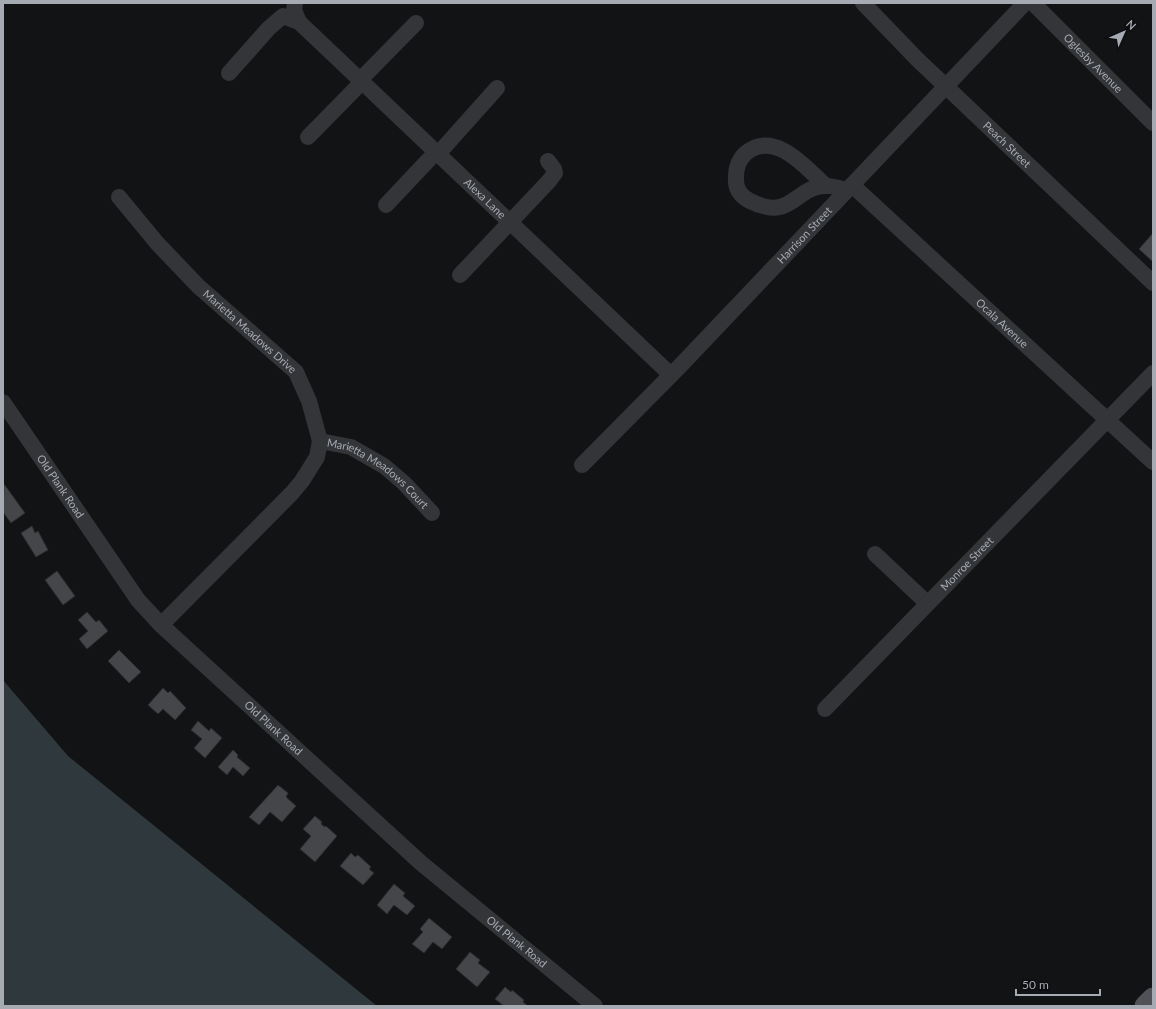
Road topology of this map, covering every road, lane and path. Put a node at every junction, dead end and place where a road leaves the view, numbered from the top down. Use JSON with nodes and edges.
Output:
{"nodes":[{"id":1,"x":295,"y":3,"type":"edge"},
{"id":2,"x":863,"y":3,"type":"edge"},
{"id":3,"x":1024,"y":3,"type":"edge"},
{"id":4,"x":1033,"y":3,"type":"edge"},
{"id":5,"x":299,"y":22,"type":"junction"},
{"id":6,"x":416,"y":23,"type":"dead end"},
{"id":7,"x":229,"y":73,"type":"dead end"},
{"id":8,"x":361,"y":81,"type":"junction"},
{"id":9,"x":946,"y":85,"type":"junction"},
{"id":10,"x":497,"y":88,"type":"dead end"},
{"id":11,"x":1153,"y":123,"type":"edge"},
{"id":12,"x":308,"y":137,"type":"dead end"},
{"id":13,"x":437,"y":153,"type":"junction"},
{"id":14,"x":548,"y":161,"type":"dead end"},
{"id":15,"x":826,"y":186,"type":"junction"},
{"id":16,"x":849,"y":187,"type":"junction"},
{"id":17,"x":119,"y":197,"type":"dead end"},
{"id":18,"x":386,"y":205,"type":"dead end"},
{"id":19,"x":509,"y":221,"type":"junction"},
{"id":20,"x":460,"y":275,"type":"dead end"},
{"id":21,"x":1153,"y":283,"type":"edge"},
{"id":22,"x":1153,"y":373,"type":"edge"},
{"id":23,"x":671,"y":375,"type":"junction"},
{"id":24,"x":3,"y":402,"type":"edge"},
{"id":25,"x":1107,"y":419,"type":"junction"},
{"id":26,"x":320,"y":441,"type":"junction"},
{"id":27,"x":1153,"y":462,"type":"edge"},
{"id":28,"x":582,"y":465,"type":"dead end"},
{"id":29,"x":432,"y":513,"type":"dead end"},
{"id":30,"x":874,"y":554,"type":"dead end"},
{"id":31,"x":927,"y":603,"type":"junction"},
{"id":32,"x":161,"y":625,"type":"junction"},
{"id":33,"x":825,"y":709,"type":"dead end"},
{"id":34,"x":1153,"y":998,"type":"edge"},
{"id":35,"x":595,"y":1006,"type":"edge"},
{"id":36,"x":1145,"y":1006,"type":"edge"}],
"edges":[{"from":1,"to":5,"type":"street"},
{"from":2,"to":9,"type":"street","name":"Peach Street"},
{"from":3,"to":9,"type":"street","name":"Harrison Street"},
{"from":4,"to":11,"type":"street","name":"Oglesby Avenue"},
{"from":5,"to":7,"type":"street"},
{"from":5,"to":8,"type":"street","name":"Alexa Lane"},
{"from":6,"to":8,"type":"street"},
{"from":8,"to":12,"type":"street"},
{"from":8,"to":13,"type":"street","name":"Alexa Lane"},
{"from":9,"to":16,"type":"street","name":"Harrison Street"},
{"from":9,"to":21,"type":"street","name":"Peach Street"},
{"from":10,"to":13,"type":"street"},
{"from":13,"to":18,"type":"street"},
{"from":13,"to":19,"type":"street","name":"Alexa Lane"},
{"from":14,"to":19,"type":"street"},
{"from":15,"to":15,"type":"street"},
{"from":15,"to":16,"type":"street"},
{"from":16,"to":23,"type":"street","name":"Harrison Street"},
{"from":16,"to":25,"type":"street","name":"Ocala Avenue"},
{"from":17,"to":26,"type":"street","name":"Marietta Meadows Drive"},
{"from":19,"to":20,"type":"street"},
{"from":19,"to":23,"type":"street","name":"Alexa Lane"},
{"from":22,"to":25,"type":"street","name":"Monroe Street"},
{"from":23,"to":28,"type":"street","name":"Harrison Street"},
{"from":24,"to":32,"type":"street","name":"Old Plank Road"},
{"from":25,"to":27,"type":"street","name":"Ocala Avenue"},
{"from":25,"to":31,"type":"street","name":"Monroe Street"},
{"from":26,"to":29,"type":"street","name":"Marietta Meadows Court"},
{"from":26,"to":32,"type":"street"},
{"from":30,"to":31,"type":"street"},
{"from":31,"to":33,"type":"street","name":"Monroe Street"},
{"from":32,"to":35,"type":"street","name":"Old Plank Road"},
{"from":34,"to":36,"type":"main road"}]}
